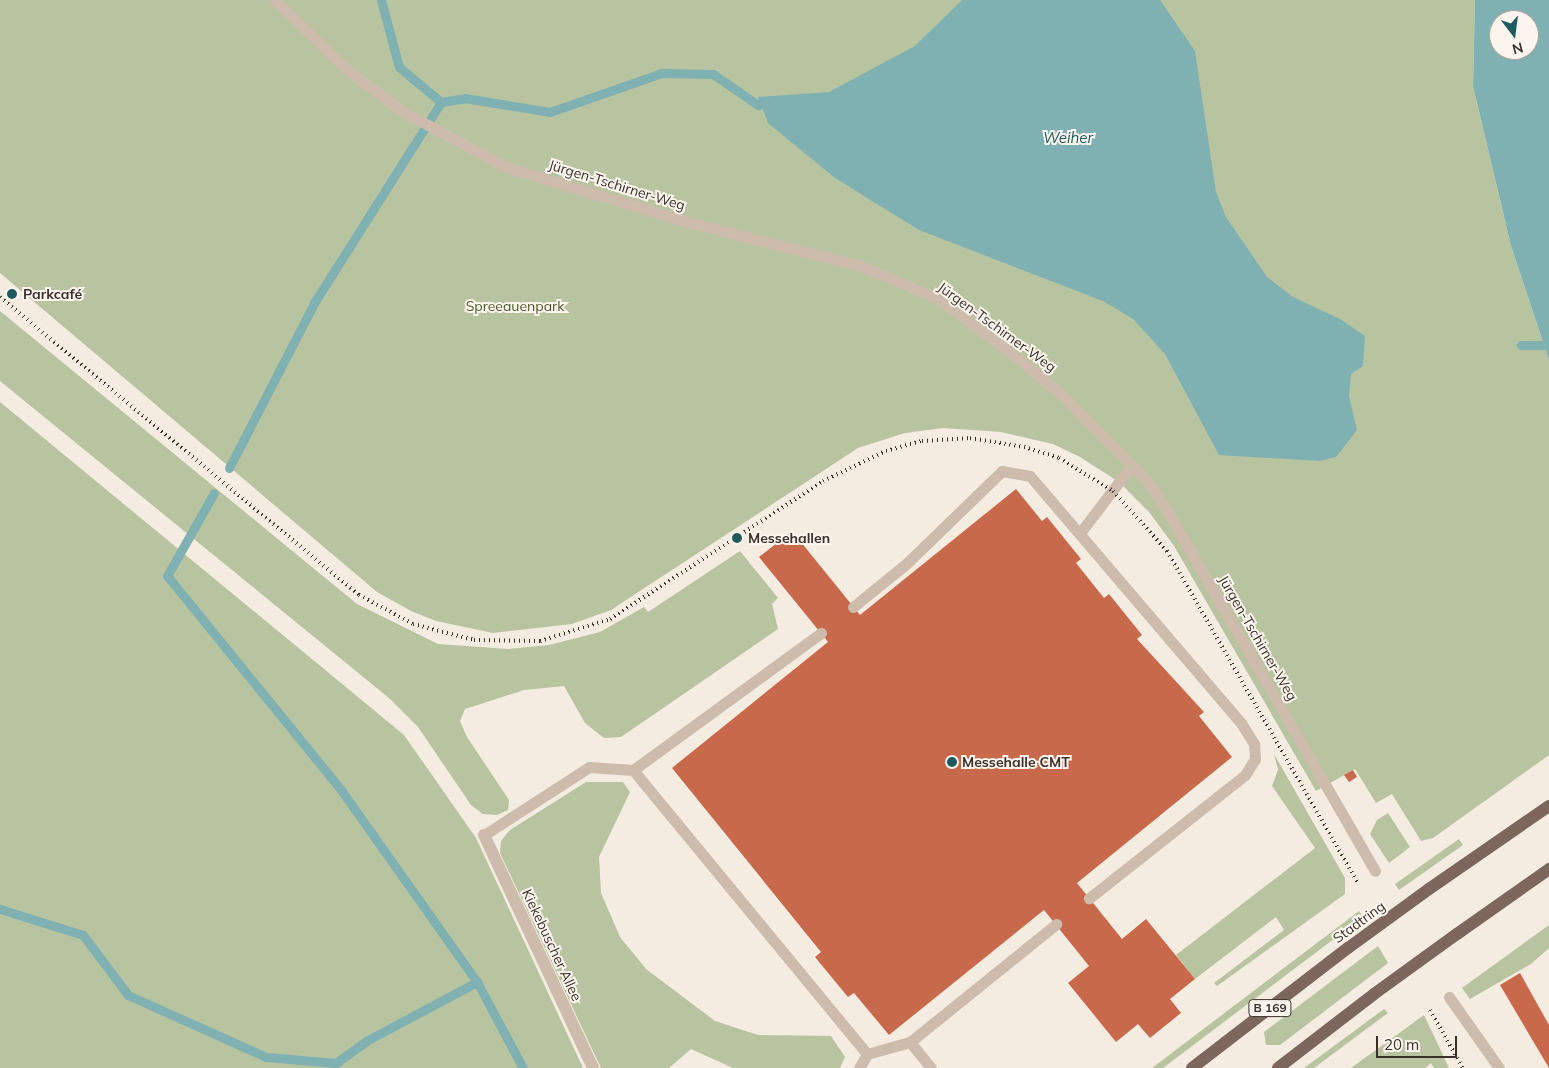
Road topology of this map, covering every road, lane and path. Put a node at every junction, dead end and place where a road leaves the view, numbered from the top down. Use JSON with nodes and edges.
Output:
{"nodes":[{"id":1,"x":275,"y":0,"type":"edge"},
{"id":2,"x":1131,"y":466,"type":"junction"},
{"id":3,"x":1080,"y":533,"type":"junction"},
{"id":4,"x":853,"y":607,"type":"dead end"},
{"id":5,"x":821,"y":633,"type":"dead end"},
{"id":6,"x":633,"y":770,"type":"junction"},
{"id":7,"x":1549,"y":806,"type":"edge"},
{"id":8,"x":484,"y":835,"type":"joint"},
{"id":9,"x":1549,"y":869,"type":"edge"},
{"id":10,"x":1375,"y":871,"type":"dead end"},
{"id":11,"x":1089,"y":898,"type":"dead end"},
{"id":12,"x":1056,"y":924,"type":"dead end"},
{"id":13,"x":1449,"y":997,"type":"dead end"},
{"id":14,"x":910,"y":1042,"type":"junction"},
{"id":15,"x":867,"y":1054,"type":"junction"},
{"id":16,"x":593,"y":1068,"type":"edge"},
{"id":17,"x":859,"y":1068,"type":"edge"},
{"id":18,"x":931,"y":1068,"type":"edge"},
{"id":19,"x":1192,"y":1068,"type":"edge"},
{"id":20,"x":1278,"y":1068,"type":"edge"},
{"id":21,"x":1499,"y":1068,"type":"edge"}],
"edges":[{"from":1,"to":2,"type":"lane","name":"Jürgen-Tschirner-Weg"},
{"from":2,"to":3,"type":"lane"},
{"from":2,"to":10,"type":"lane","name":"Jürgen-Tschirner-Weg"},
{"from":3,"to":4,"type":"lane"},
{"from":3,"to":11,"type":"lane"},
{"from":5,"to":6,"type":"lane"},
{"from":6,"to":8,"type":"lane"},
{"from":6,"to":15,"type":"lane"},
{"from":7,"to":19,"type":"main road","name":"Stadtring","number":"B 169","bridge":true},
{"from":8,"to":16,"type":"street","name":"Kiekebuscher Allee"},
{"from":9,"to":20,"type":"main road","bridge":true},
{"from":12,"to":14,"type":"lane"},
{"from":13,"to":21,"type":"lane"},
{"from":14,"to":15,"type":"lane"},
{"from":14,"to":18,"type":"lane"},
{"from":15,"to":17,"type":"lane"}]}
